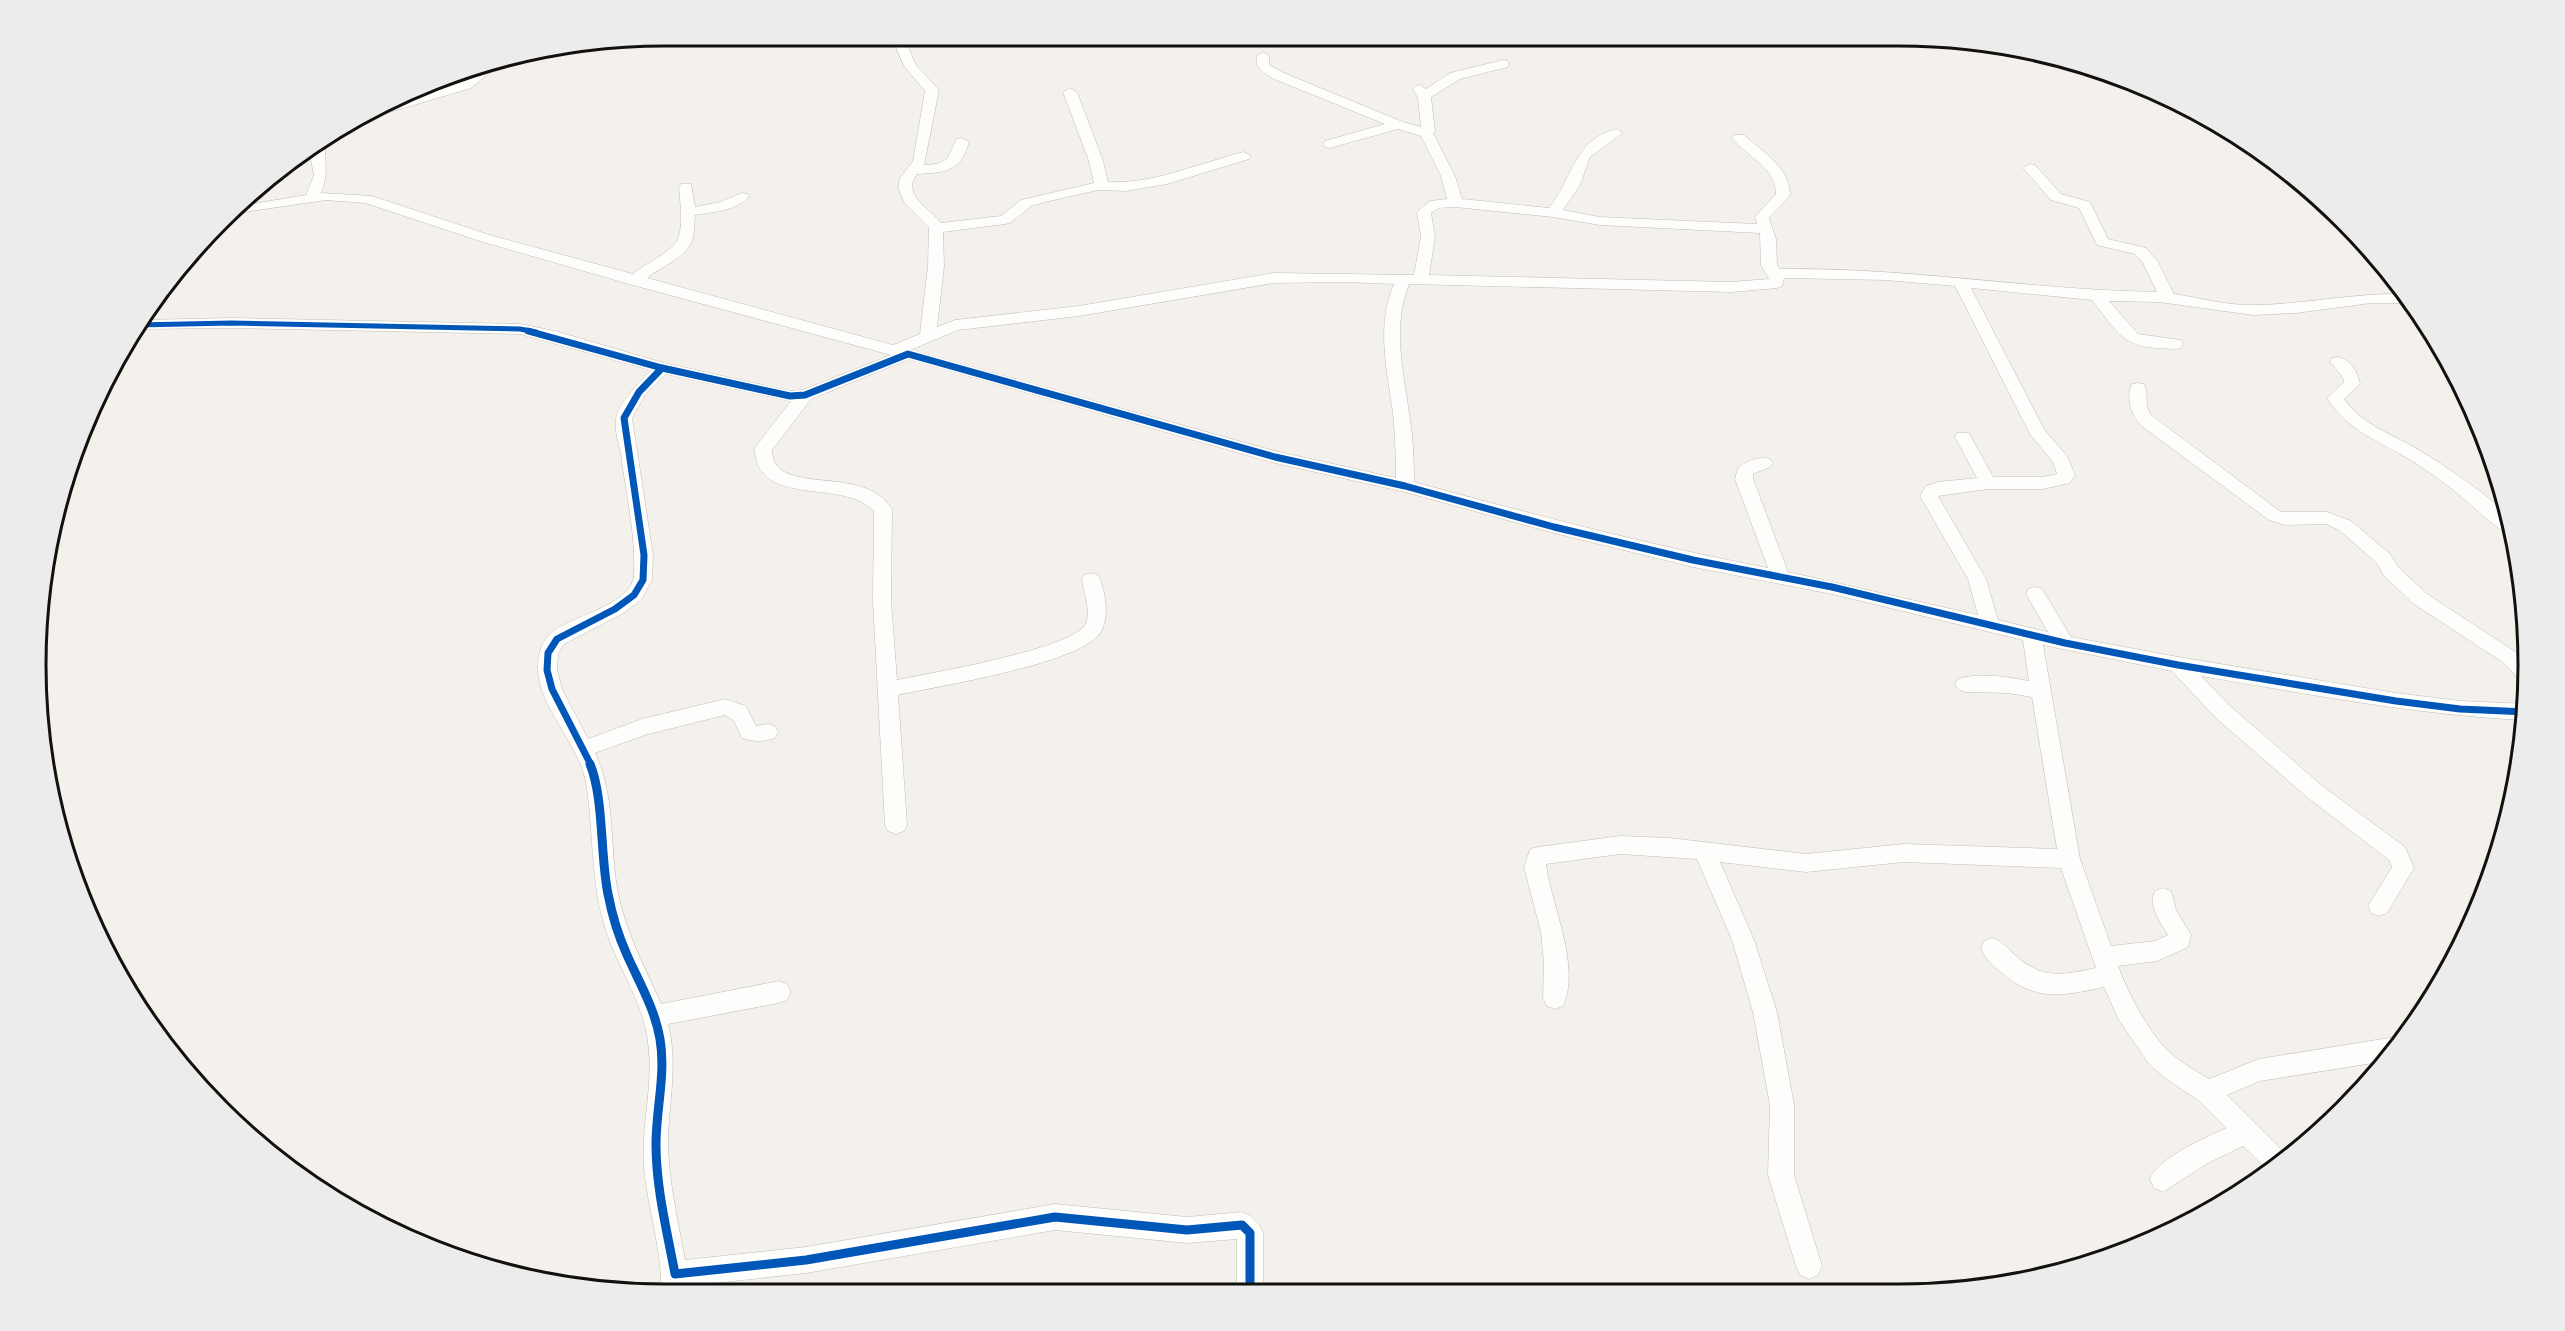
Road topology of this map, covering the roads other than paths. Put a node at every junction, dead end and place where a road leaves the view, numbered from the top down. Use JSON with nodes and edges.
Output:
{"nodes":[{"id":1,"x":901,"y":46,"type":"edge"},
{"id":2,"x":1263,"y":56,"type":"dead end"},
{"id":3,"x":1503,"y":64,"type":"dead end"},
{"id":4,"x":474,"y":77,"type":"edge"},
{"id":5,"x":1070,"y":92,"type":"dead end"},
{"id":6,"x":414,"y":100,"type":"edge"},
{"id":7,"x":1398,"y":125,"type":"junction"},
{"id":8,"x":1426,"y":133,"type":"junction"},
{"id":9,"x":1616,"y":133,"type":"dead end"},
{"id":10,"x":1739,"y":138,"type":"dead end"},
{"id":11,"x":962,"y":142,"type":"dead end"},
{"id":12,"x":1330,"y":144,"type":"dead end"},
{"id":13,"x":316,"y":155,"type":"edge"},
{"id":14,"x":1244,"y":156,"type":"dead end"},
{"id":15,"x":2030,"y":168,"type":"dead end"},
{"id":16,"x":916,"y":170,"type":"junction"},
{"id":17,"x":1102,"y":186,"type":"junction"},
{"id":18,"x":686,"y":187,"type":"dead end"},
{"id":19,"x":312,"y":197,"type":"junction"},
{"id":20,"x":742,"y":197,"type":"dead end"},
{"id":21,"x":1455,"y":203,"type":"junction"},
{"id":22,"x":248,"y":209,"type":"edge"},
{"id":23,"x":688,"y":212,"type":"junction"},
{"id":24,"x":1553,"y":213,"type":"junction"},
{"id":25,"x":936,"y":228,"type":"junction"},
{"id":26,"x":1766,"y":229,"type":"junction"},
{"id":27,"x":1776,"y":274,"type":"junction"},
{"id":28,"x":1421,"y":279,"type":"junction"},
{"id":29,"x":1403,"y":280,"type":"junction"},
{"id":30,"x":634,"y":281,"type":"junction"},
{"id":31,"x":1959,"y":282,"type":"junction"},
{"id":32,"x":2097,"y":296,"type":"junction"},
{"id":33,"x":2168,"y":299,"type":"junction"},
{"id":34,"x":2398,"y":299,"type":"edge"},
{"id":35,"x":149,"y":325,"type":"edge"},
{"id":36,"x":928,"y":334,"type":"junction"},
{"id":37,"x":2175,"y":344,"type":"dead end"},
{"id":38,"x":901,"y":352,"type":"junction"},
{"id":39,"x":2338,"y":362,"type":"dead end"},
{"id":40,"x":662,"y":368,"type":"junction"},
{"id":41,"x":2138,"y":388,"type":"dead end"},
{"id":42,"x":805,"y":395,"type":"junction"},
{"id":43,"x":1963,"y":436,"type":"dead end"},
{"id":44,"x":1764,"y":463,"type":"dead end"},
{"id":45,"x":1988,"y":483,"type":"junction"},
{"id":46,"x":1405,"y":486,"type":"junction"},
{"id":47,"x":2501,"y":521,"type":"edge"},
{"id":48,"x":1780,"y":576,"type":"junction"},
{"id":49,"x":1091,"y":580,"type":"dead end"},
{"id":50,"x":2035,"y":594,"type":"dead end"},
{"id":51,"x":1990,"y":624,"type":"junction"},
{"id":52,"x":2031,"y":633,"type":"junction"},
{"id":53,"x":2065,"y":643,"type":"junction"},
{"id":54,"x":2178,"y":665,"type":"junction"},
{"id":55,"x":2518,"y":665,"type":"edge"},
{"id":56,"x":1965,"y":684,"type":"dead end"},
{"id":57,"x":889,"y":690,"type":"junction"},
{"id":58,"x":2042,"y":691,"type":"junction"},
{"id":59,"x":2516,"y":712,"type":"edge"},
{"id":60,"x":768,"y":732,"type":"dead end"},
{"id":61,"x":584,"y":749,"type":"junction"},
{"id":62,"x":896,"y":825,"type":"dead end"},
{"id":63,"x":1704,"y":851,"type":"junction"},
{"id":64,"x":2069,"y":860,"type":"junction"},
{"id":65,"x":2163,"y":898,"type":"dead end"},
{"id":66,"x":2379,"y":906,"type":"dead end"},
{"id":67,"x":1992,"y":948,"type":"dead end"},
{"id":68,"x":2106,"y":966,"type":"junction"},
{"id":69,"x":779,"y":992,"type":"dead end"},
{"id":70,"x":1555,"y":998,"type":"dead end"},
{"id":71,"x":655,"y":1016,"type":"junction"},
{"id":72,"x":2385,"y":1050,"type":"edge"},
{"id":73,"x":2206,"y":1092,"type":"junction"},
{"id":74,"x":2247,"y":1131,"type":"junction"},
{"id":75,"x":2274,"y":1159,"type":"edge"},
{"id":76,"x":2163,"y":1179,"type":"dead end"},
{"id":77,"x":1809,"y":1266,"type":"dead end"},
{"id":78,"x":674,"y":1284,"type":"edge"},
{"id":79,"x":1250,"y":1284,"type":"edge"}],
"edges":[{"from":1,"to":16,"type":"street"},
{"from":2,"to":7,"type":"street"},
{"from":3,"to":8,"type":"street"},
{"from":4,"to":6,"type":"street"},
{"from":5,"to":17,"type":"street"},
{"from":7,"to":8,"type":"street"},
{"from":7,"to":12,"type":"street"},
{"from":8,"to":21,"type":"street"},
{"from":9,"to":24,"type":"street"},
{"from":10,"to":26,"type":"street"},
{"from":11,"to":16,"type":"street"},
{"from":13,"to":19,"type":"street"},
{"from":14,"to":17,"type":"street"},
{"from":15,"to":33,"type":"street"},
{"from":16,"to":25,"type":"street"},
{"from":17,"to":25,"type":"street"},
{"from":18,"to":23,"type":"street"},
{"from":19,"to":22,"type":"street"},
{"from":19,"to":30,"type":"street"},
{"from":20,"to":23,"type":"street"},
{"from":21,"to":24,"type":"street"},
{"from":21,"to":28,"type":"street"},
{"from":23,"to":30,"type":"street"},
{"from":24,"to":26,"type":"street"},
{"from":25,"to":36,"type":"street"},
{"from":26,"to":27,"type":"street"},
{"from":27,"to":28,"type":"street"},
{"from":27,"to":31,"type":"street"},
{"from":28,"to":29,"type":"street"},
{"from":29,"to":36,"type":"street"},
{"from":29,"to":46,"type":"street"},
{"from":30,"to":38,"type":"street"},
{"from":31,"to":32,"type":"street"},
{"from":31,"to":45,"type":"street"},
{"from":32,"to":33,"type":"street"},
{"from":32,"to":37,"type":"street"},
{"from":33,"to":34,"type":"street"},
{"from":35,"to":40,"type":"street"},
{"from":36,"to":38,"type":"street"},
{"from":38,"to":42,"type":"street"},
{"from":38,"to":46,"type":"street"},
{"from":39,"to":47,"type":"street"},
{"from":40,"to":42,"type":"street"},
{"from":40,"to":61,"type":"street"},
{"from":41,"to":55,"type":"street"},
{"from":42,"to":57,"type":"street"},
{"from":43,"to":45,"type":"street"},
{"from":44,"to":48,"type":"street"},
{"from":45,"to":51,"type":"street"},
{"from":46,"to":48,"type":"street"},
{"from":48,"to":51,"type":"street"},
{"from":49,"to":57,"type":"street"},
{"from":50,"to":53,"type":"street"},
{"from":51,"to":52,"type":"street"},
{"from":52,"to":53,"type":"street"},
{"from":52,"to":58,"type":"street"},
{"from":53,"to":54,"type":"street"},
{"from":54,"to":59,"type":"street"},
{"from":54,"to":66,"type":"street"},
{"from":56,"to":58,"type":"street"},
{"from":57,"to":62,"type":"street"},
{"from":58,"to":64,"type":"street"},
{"from":60,"to":61,"type":"street"},
{"from":61,"to":71,"type":"street"},
{"from":63,"to":64,"type":"street"},
{"from":63,"to":70,"type":"street"},
{"from":63,"to":77,"type":"street"},
{"from":64,"to":68,"type":"street"},
{"from":65,"to":68,"type":"street"},
{"from":67,"to":68,"type":"street"},
{"from":68,"to":73,"type":"street"},
{"from":69,"to":71,"type":"street"},
{"from":71,"to":78,"type":"street"},
{"from":72,"to":73,"type":"street"},
{"from":73,"to":74,"type":"street"},
{"from":74,"to":75,"type":"street"},
{"from":74,"to":76,"type":"street"},
{"from":78,"to":79,"type":"street"}]}
